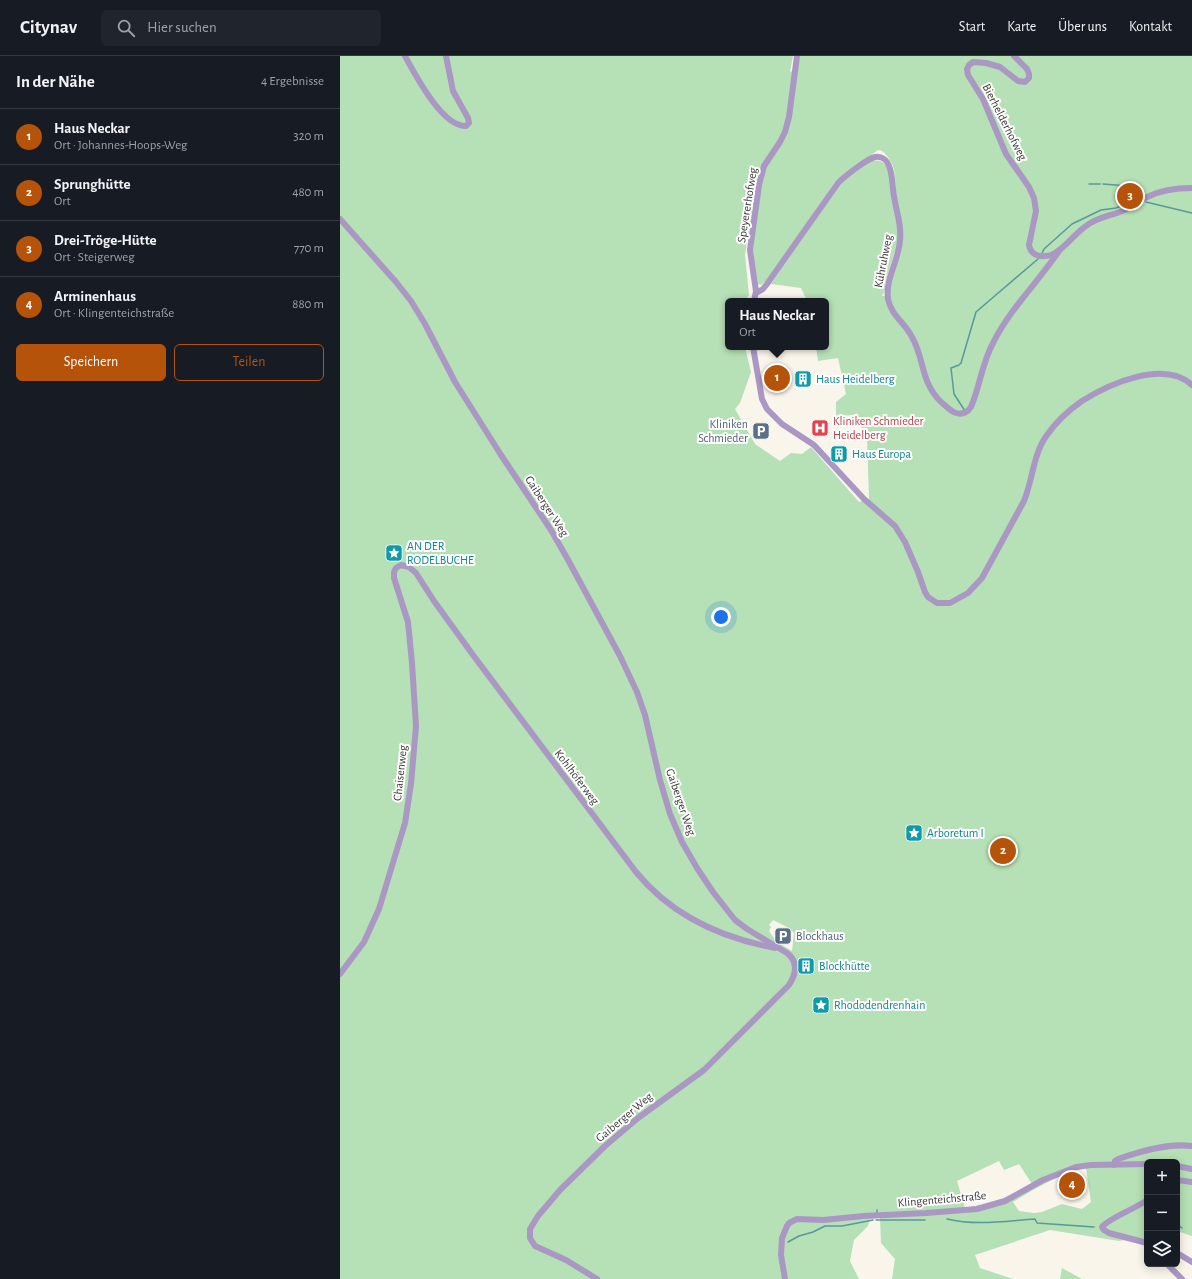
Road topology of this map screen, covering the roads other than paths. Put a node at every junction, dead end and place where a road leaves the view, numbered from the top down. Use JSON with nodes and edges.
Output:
{"nodes":[{"id":1,"x":404,"y":56,"type":"edge"},
{"id":2,"x":446,"y":56,"type":"edge"},
{"id":3,"x":797,"y":56,"type":"edge"},
{"id":4,"x":1014,"y":56,"type":"edge"},
{"id":5,"x":1192,"y":188,"type":"edge"},
{"id":6,"x":340,"y":219,"type":"edge"},
{"id":7,"x":1058,"y":250,"type":"junction"},
{"id":8,"x":756,"y":293,"type":"junction"},
{"id":9,"x":755,"y":298,"type":"edge"},
{"id":10,"x":753,"y":350,"type":"edge"},
{"id":11,"x":1192,"y":386,"type":"edge"},
{"id":12,"x":401,"y":565,"type":"joint"},
{"id":13,"x":779,"y":948,"type":"junction"},
{"id":14,"x":340,"y":974,"type":"edge"},
{"id":15,"x":1192,"y":1146,"type":"edge"},
{"id":16,"x":1144,"y":1164,"type":"edge"},
{"id":17,"x":1114,"y":1165,"type":"junction"},
{"id":18,"x":1180,"y":1167,"type":"edge"},
{"id":19,"x":1192,"y":1169,"type":"edge"},
{"id":20,"x":1180,"y":1180,"type":"edge"},
{"id":21,"x":1192,"y":1182,"type":"edge"},
{"id":22,"x":1144,"y":1202,"type":"edge"},
{"id":23,"x":1144,"y":1242,"type":"edge"},
{"id":24,"x":1180,"y":1255,"type":"edge"},
{"id":25,"x":1192,"y":1262,"type":"edge"},
{"id":26,"x":1170,"y":1267,"type":"edge"},
{"id":27,"x":597,"y":1279,"type":"edge"},
{"id":28,"x":785,"y":1279,"type":"edge"},
{"id":29,"x":1182,"y":1279,"type":"edge"}],
"edges":[{"from":1,"to":2,"type":"street"},
{"from":3,"to":8,"type":"street","name":"Speyererhofweg"},
{"from":4,"to":7,"type":"street","name":"Bierhelderhofweg"},
{"from":5,"to":7,"type":"street"},
{"from":6,"to":13,"type":"street","name":"Gaiberger Weg"},
{"from":7,"to":8,"type":"street","name":"Kühruhweg"},
{"from":8,"to":9,"type":"street"},
{"from":10,"to":11,"type":"street"},
{"from":12,"to":13,"type":"street","name":"Kohlhöferweg"},
{"from":12,"to":14,"type":"street","name":"Chaisenweg"},
{"from":13,"to":27,"type":"street","name":"Gaiberger Weg"},
{"from":15,"to":17,"type":"street"},
{"from":16,"to":17,"type":"street","name":"Klingenteichstraße"},
{"from":17,"to":28,"type":"street","name":"Klingenteichstraße"},
{"from":18,"to":19,"type":"street"},
{"from":20,"to":21,"type":"street"},
{"from":22,"to":23,"type":"street"},
{"from":24,"to":25,"type":"street"},
{"from":26,"to":29,"type":"street"}]}
